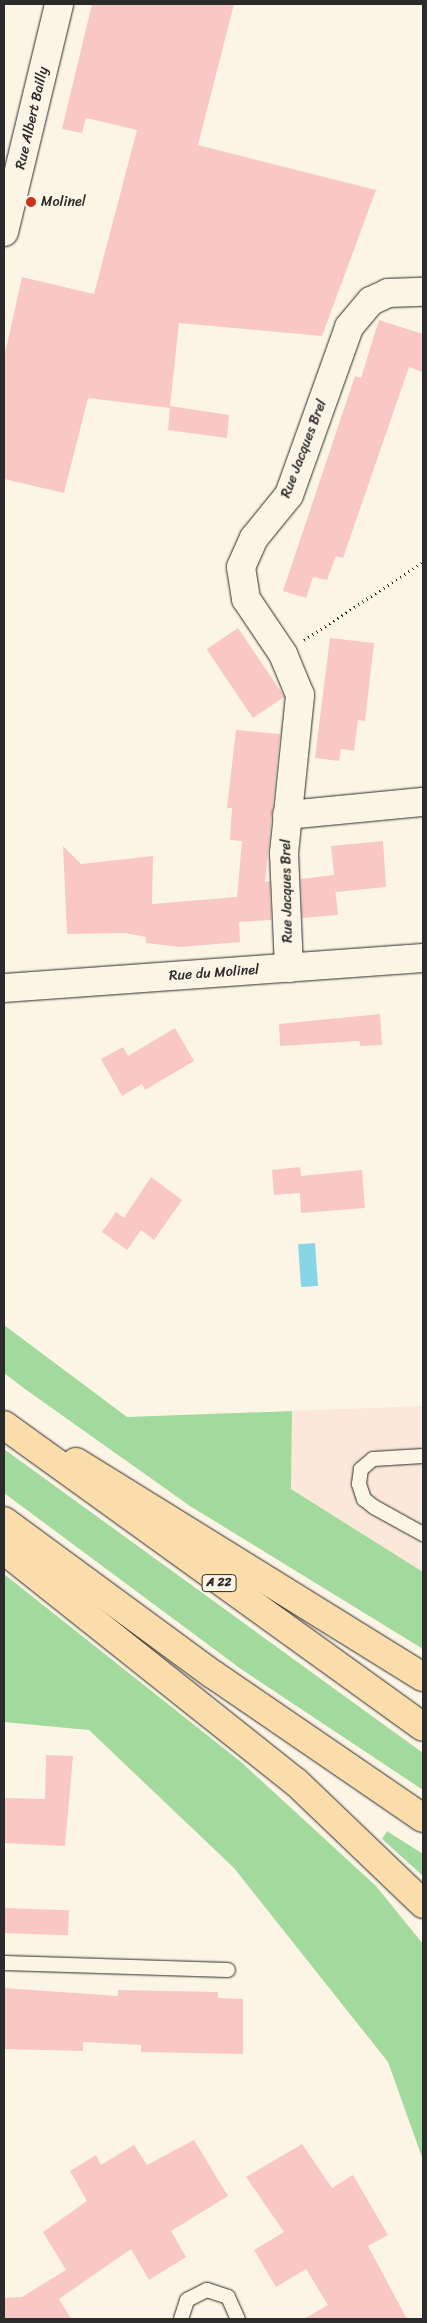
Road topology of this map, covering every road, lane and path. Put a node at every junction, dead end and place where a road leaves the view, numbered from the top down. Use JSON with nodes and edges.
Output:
{"nodes":[{"id":1,"x":59,"y":4,"type":"edge"},
{"id":2,"x":4,"y":232,"type":"edge"},
{"id":3,"x":423,"y":292,"type":"edge"},
{"id":4,"x":423,"y":562,"type":"edge"},
{"id":5,"x":283,"y":654,"type":"junction"},
{"id":6,"x":423,"y":802,"type":"edge"},
{"id":7,"x":287,"y":815,"type":"junction"},
{"id":8,"x":423,"y":958,"type":"edge"},
{"id":9,"x":289,"y":968,"type":"junction"},
{"id":10,"x":4,"y":988,"type":"edge"},
{"id":11,"x":10,"y":1430,"type":"edge"},
{"id":12,"x":423,"y":1456,"type":"edge"},
{"id":13,"x":4,"y":1521,"type":"edge"},
{"id":14,"x":423,"y":1534,"type":"edge"},
{"id":15,"x":4,"y":1550,"type":"edge"},
{"id":16,"x":423,"y":1677,"type":"edge"},
{"id":17,"x":423,"y":1727,"type":"edge"},
{"id":18,"x":423,"y":1818,"type":"edge"},
{"id":19,"x":423,"y":1904,"type":"edge"},
{"id":20,"x":4,"y":1963,"type":"edge"},
{"id":21,"x":228,"y":1970,"type":"dead end"},
{"id":22,"x":181,"y":2319,"type":"edge"},
{"id":23,"x":238,"y":2319,"type":"edge"}],
"edges":[{"from":1,"to":2,"type":"street","name":"Rue Albert Bailly"},
{"from":3,"to":5,"type":"street","name":"Rue Jacques Brel"},
{"from":4,"to":5,"type":"path"},
{"from":5,"to":7,"type":"street","name":"Rue Jacques Brel"},
{"from":6,"to":7,"type":"street"},
{"from":7,"to":9,"type":"street","name":"Rue Jacques Brel"},
{"from":8,"to":9,"type":"street","name":"Rue du Molinel"},
{"from":9,"to":10,"type":"street","name":"Rue du Molinel"},
{"from":11,"to":16,"type":"highway"},
{"from":11,"to":17,"type":"highway","number":"A 22"},
{"from":12,"to":14,"type":"lane"},
{"from":13,"to":18,"type":"highway"},
{"from":15,"to":19,"type":"highway"},
{"from":20,"to":21,"type":"lane"},
{"from":22,"to":23,"type":"lane"}]}
